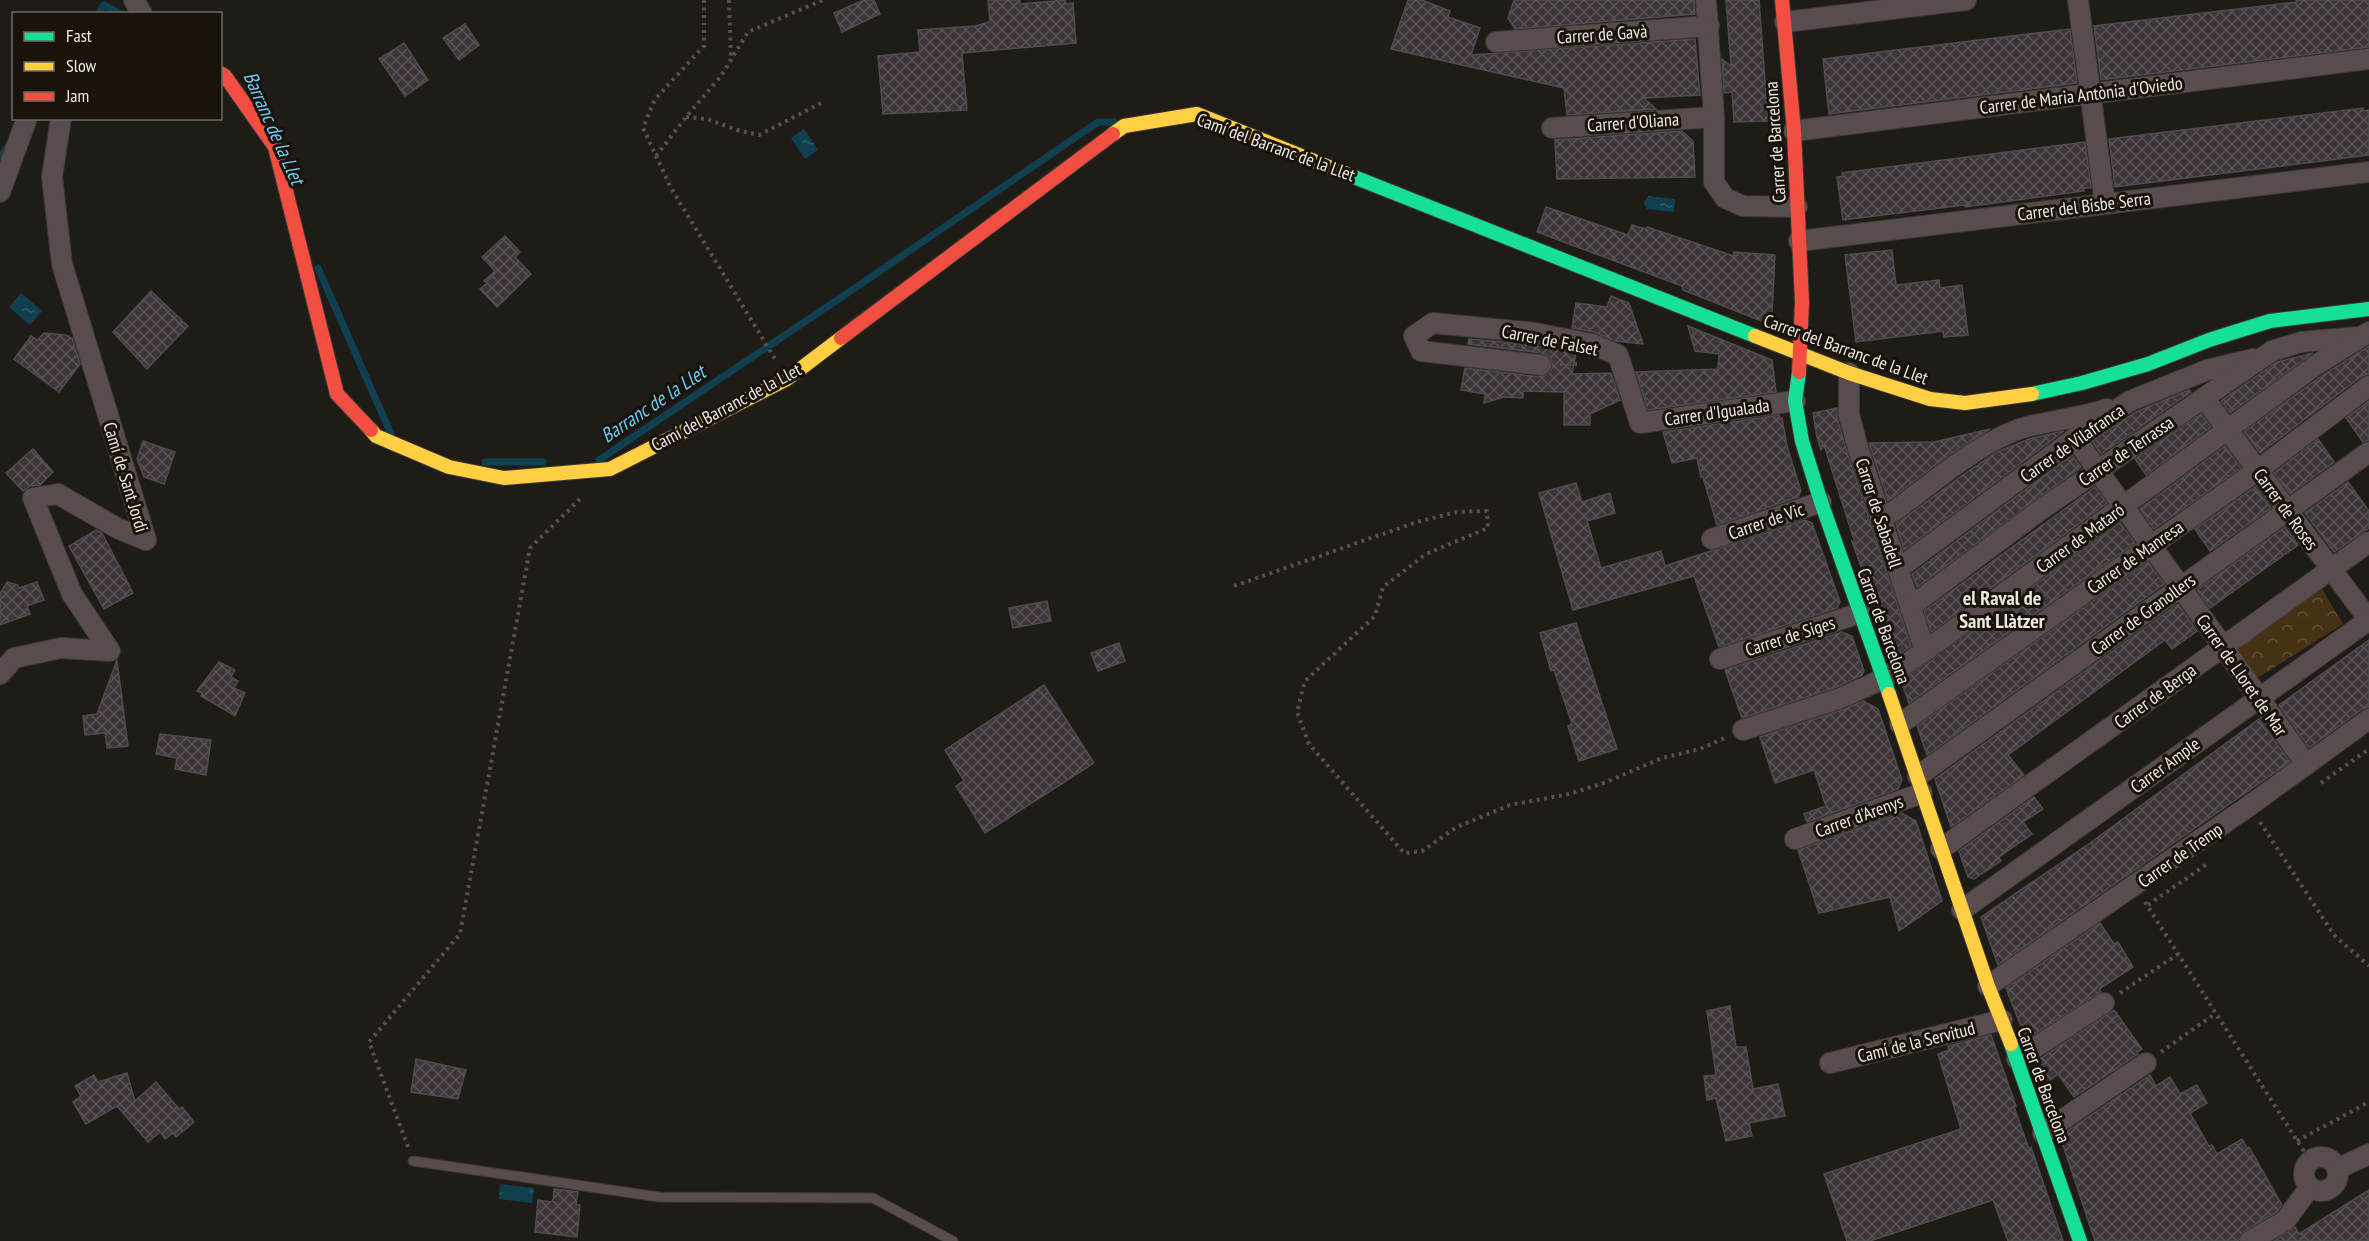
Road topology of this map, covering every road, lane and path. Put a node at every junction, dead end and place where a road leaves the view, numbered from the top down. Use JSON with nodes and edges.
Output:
{"nodes":[{"id":1,"x":126,"y":0,"type":"edge"},
{"id":2,"x":704,"y":0,"type":"edge"},
{"id":3,"x":729,"y":0,"type":"edge"},
{"id":4,"x":823,"y":0,"type":"edge"},
{"id":5,"x":1706,"y":0,"type":"edge"},
{"id":6,"x":1782,"y":0,"type":"edge"},
{"id":7,"x":1966,"y":0,"type":"edge"},
{"id":8,"x":2078,"y":0,"type":"edge"},
{"id":9,"x":139,"y":12,"type":"edge"},
{"id":10,"x":1785,"y":22,"type":"junction"},
{"id":11,"x":1709,"y":26,"type":"junction"},
{"id":12,"x":1496,"y":42,"type":"dead end"},
{"id":13,"x":2369,"y":59,"type":"edge"},
{"id":14,"x":731,"y":60,"type":"junction"},
{"id":15,"x":222,"y":74,"type":"edge"},
{"id":16,"x":2090,"y":94,"type":"junction"},
{"id":17,"x":825,"y":100,"type":"dead end"},
{"id":18,"x":686,"y":117,"type":"junction"},
{"id":19,"x":1714,"y":117,"type":"junction"},
{"id":20,"x":26,"y":120,"type":"edge"},
{"id":21,"x":61,"y":120,"type":"edge"},
{"id":22,"x":1552,"y":128,"type":"dead end"},
{"id":23,"x":1794,"y":131,"type":"junction"},
{"id":24,"x":656,"y":156,"type":"junction"},
{"id":25,"x":2369,"y":172,"type":"edge"},
{"id":26,"x":0,"y":192,"type":"edge"},
{"id":27,"x":2105,"y":204,"type":"junction"},
{"id":28,"x":1797,"y":207,"type":"junction"},
{"id":29,"x":1464,"y":219,"type":"joint"},
{"id":30,"x":1799,"y":241,"type":"junction"},
{"id":31,"x":2369,"y":309,"type":"edge"},
{"id":32,"x":2365,"y":335,"type":"edge"},
{"id":33,"x":1801,"y":354,"type":"junction"},
{"id":34,"x":2266,"y":356,"type":"junction"},
{"id":35,"x":1541,"y":365,"type":"dead end"},
{"id":36,"x":1849,"y":373,"type":"junction"},
{"id":37,"x":787,"y":379,"type":"junction"},
{"id":38,"x":2369,"y":386,"type":"edge"},
{"id":39,"x":2204,"y":398,"type":"junction"},
{"id":40,"x":1795,"y":401,"type":"junction"},
{"id":41,"x":2130,"y":401,"type":"junction"},
{"id":42,"x":1640,"y":423,"type":"joint"},
{"id":43,"x":2229,"y":431,"type":"junction"},
{"id":44,"x":2075,"y":438,"type":"junction"},
{"id":45,"x":2369,"y":452,"type":"edge"},
{"id":46,"x":2099,"y":470,"type":"junction"},
{"id":47,"x":2258,"y":470,"type":"junction"},
{"id":48,"x":586,"y":492,"type":"dead end"},
{"id":49,"x":1821,"y":502,"type":"junction"},
{"id":50,"x":2124,"y":505,"type":"junction"},
{"id":51,"x":2288,"y":510,"type":"junction"},
{"id":52,"x":1880,"y":517,"type":"junction"},
{"id":53,"x":1712,"y":539,"type":"dead end"},
{"id":54,"x":2369,"y":542,"type":"edge"},
{"id":55,"x":2152,"y":545,"type":"junction"},
{"id":56,"x":1898,"y":569,"type":"junction"},
{"id":57,"x":2331,"y":569,"type":"junction"},
{"id":58,"x":1234,"y":586,"type":"dead end"},
{"id":59,"x":2181,"y":587,"type":"junction"},
{"id":60,"x":1910,"y":607,"type":"junction"},
{"id":61,"x":1860,"y":613,"type":"junction"},
{"id":62,"x":2369,"y":620,"type":"edge"},
{"id":63,"x":2222,"y":647,"type":"junction"},
{"id":64,"x":1925,"y":651,"type":"junction"},
{"id":65,"x":1720,"y":658,"type":"dead end"},
{"id":66,"x":0,"y":674,"type":"edge"},
{"id":67,"x":1883,"y":679,"type":"junction"},
{"id":68,"x":2259,"y":698,"type":"junction"},
{"id":69,"x":2369,"y":719,"type":"edge"},
{"id":70,"x":1900,"y":724,"type":"junction"},
{"id":71,"x":1743,"y":730,"type":"joint"},
{"id":72,"x":2306,"y":765,"type":"junction"},
{"id":73,"x":1920,"y":785,"type":"junction"},
{"id":74,"x":2249,"y":806,"type":"junction"},
{"id":75,"x":1795,"y":839,"type":"dead end"},
{"id":76,"x":1941,"y":849,"type":"junction"},
{"id":77,"x":2133,"y":887,"type":"junction"},
{"id":78,"x":1962,"y":910,"type":"junction"},
{"id":79,"x":2178,"y":954,"type":"junction"},
{"id":80,"x":2369,"y":966,"type":"edge"},
{"id":81,"x":1988,"y":986,"type":"junction"},
{"id":82,"x":2104,"y":1003,"type":"joint"},
{"id":83,"x":2216,"y":1013,"type":"junction"},
{"id":84,"x":2002,"y":1020,"type":"junction"},
{"id":85,"x":2017,"y":1059,"type":"junction"},
{"id":86,"x":1830,"y":1063,"type":"dead end"},
{"id":87,"x":2146,"y":1063,"type":"joint"},
{"id":88,"x":2369,"y":1102,"type":"edge"},
{"id":89,"x":2043,"y":1133,"type":"junction"},
{"id":90,"x":2297,"y":1141,"type":"junction"},
{"id":91,"x":2369,"y":1154,"type":"edge"},
{"id":92,"x":413,"y":1161,"type":"joint"},
{"id":93,"x":2310,"y":1161,"type":"junction"},
{"id":94,"x":2337,"y":1169,"type":"junction"},
{"id":95,"x":2310,"y":1187,"type":"junction"},
{"id":96,"x":953,"y":1241,"type":"edge"},
{"id":97,"x":2080,"y":1241,"type":"edge"},
{"id":98,"x":2250,"y":1241,"type":"edge"}],
"edges":[{"from":1,"to":9,"type":"lane"},
{"from":2,"to":24,"type":"path"},
{"from":3,"to":14,"type":"path"},
{"from":4,"to":14,"type":"path"},
{"from":5,"to":11,"type":"street"},
{"from":6,"to":10,"type":"street","name":"Carrer de Barcelona"},
{"from":7,"to":10,"type":"street"},
{"from":8,"to":16,"type":"street"},
{"from":10,"to":23,"type":"street","name":"Carrer de Barcelona"},
{"from":11,"to":12,"type":"street","name":"Carrer de Gavà"},
{"from":11,"to":19,"type":"street"},
{"from":13,"to":16,"type":"street","name":"Carrer de Maria Antònia d'Oviedo"},
{"from":14,"to":18,"type":"path"},
{"from":15,"to":37,"type":"street","name":"Camí del Barranc de la Llet"},
{"from":16,"to":23,"type":"street","name":"Carrer de Maria Antònia d'Oviedo"},
{"from":16,"to":27,"type":"street"},
{"from":17,"to":18,"type":"path"},
{"from":18,"to":24,"type":"path"},
{"from":19,"to":22,"type":"street","name":"Carrer d'Oliana"},
{"from":19,"to":28,"type":"street"},
{"from":20,"to":26,"type":"street"},
{"from":21,"to":66,"type":"street","name":"Camí de Sant Jordi"},
{"from":23,"to":28,"type":"street","name":"Carrer de Barcelona"},
{"from":24,"to":37,"type":"path"},
{"from":25,"to":27,"type":"street","name":"Carrer del Bisbe Serra"},
{"from":27,"to":30,"type":"street","name":"Carrer del Bisbe Serra"},
{"from":28,"to":30,"type":"street","name":"Carrer de Barcelona"},
{"from":29,"to":33,"type":"street","name":"Carrer del Barranc de la Llet"},
{"from":29,"to":37,"type":"street","name":"Camí del Barranc de la Llet"},
{"from":30,"to":33,"type":"street","name":"Carrer de Barcelona"},
{"from":31,"to":36,"type":"street","name":"Carrer del Barranc de la Llet"},
{"from":32,"to":34,"type":"street","name":"Carrer de Terrassa"},
{"from":32,"to":43,"type":"street","name":"Carrer de Mataró"},
{"from":33,"to":36,"type":"street","name":"Carrer del Barranc de la Llet"},
{"from":33,"to":40,"type":"street","name":"Carrer de Barcelona"},
{"from":34,"to":39,"type":"street","name":"Carrer de Terrassa"},
{"from":34,"to":41,"type":"street","name":"Carrer de Vilafranca"},
{"from":35,"to":42,"type":"street","name":"Carrer de Falset"},
{"from":36,"to":52,"type":"street","name":"Carrer de Sabadell"},
{"from":38,"to":47,"type":"street","name":"Carrer de Manresa"},
{"from":39,"to":43,"type":"street","name":"Carrer de Roses"},
{"from":39,"to":46,"type":"street","name":"Carrer de Terrassa"},
{"from":40,"to":42,"type":"street","name":"Carrer d'Igualada"},
{"from":40,"to":49,"type":"street","name":"Carrer de Barcelona"},
{"from":41,"to":44,"type":"street","name":"Carrer de Vilafranca"},
{"from":41,"to":52,"type":"street"},
{"from":43,"to":47,"type":"street","name":"Carrer de Roses"},
{"from":43,"to":50,"type":"street","name":"Carrer de Mataró"},
{"from":44,"to":46,"type":"street","name":"Carrer de Lloret de Mar"},
{"from":44,"to":56,"type":"street","name":"Carrer de Vilafranca"},
{"from":45,"to":51,"type":"street","name":"Carrer de Granollers"},
{"from":46,"to":50,"type":"street","name":"Carrer de Lloret de Mar"},
{"from":46,"to":60,"type":"street","name":"Carrer de Terrassa"},
{"from":47,"to":51,"type":"street","name":"Carrer de Roses"},
{"from":47,"to":55,"type":"street","name":"Carrer de Manresa"},
{"from":48,"to":92,"type":"path"},
{"from":49,"to":53,"type":"street","name":"Carrer de Vic"},
{"from":49,"to":61,"type":"street","name":"Carrer de Barcelona"},
{"from":50,"to":55,"type":"street","name":"Carrer de Lloret de Mar"},
{"from":50,"to":64,"type":"street","name":"Carrer de Mataró"},
{"from":51,"to":57,"type":"street","name":"Carrer de Roses"},
{"from":51,"to":59,"type":"street","name":"Carrer de Granollers"},
{"from":52,"to":56,"type":"street","name":"Carrer de Sabadell"},
{"from":54,"to":57,"type":"street","name":"Carrer de Berga"},
{"from":55,"to":59,"type":"street","name":"Carrer de Lloret de Mar"},
{"from":55,"to":70,"type":"street","name":"Carrer de Manresa"},
{"from":56,"to":60,"type":"street","name":"Carrer de Sabadell"},
{"from":57,"to":62,"type":"street","name":"Carrer de Roses"},
{"from":57,"to":63,"type":"street","name":"Carrer de Berga"},
{"from":58,"to":71,"type":"path"},
{"from":59,"to":63,"type":"street","name":"Carrer de Lloret de Mar"},
{"from":59,"to":73,"type":"street","name":"Carrer de Granollers"},
{"from":60,"to":64,"type":"street","name":"Carrer de Sabadell"},
{"from":61,"to":65,"type":"street","name":"Carrer de Siges"},
{"from":61,"to":67,"type":"street","name":"Carrer de Barcelona"},
{"from":62,"to":68,"type":"street","name":"Carrer Ample"},
{"from":63,"to":68,"type":"street","name":"Carrer de Lloret de Mar"},
{"from":63,"to":76,"type":"street","name":"Carrer de Berga"},
{"from":64,"to":67,"type":"street","name":"Carrer de Mataró"},
{"from":67,"to":70,"type":"street","name":"Carrer de Barcelona"},
{"from":67,"to":71,"type":"street","name":"Carrer de Mataró"},
{"from":68,"to":72,"type":"street","name":"Carrer de Lloret de Mar"},
{"from":68,"to":78,"type":"street","name":"Carrer Ample"},
{"from":69,"to":72,"type":"street","name":"Carrer de Tremp"},
{"from":70,"to":73,"type":"street","name":"Carrer de Barcelona"},
{"from":72,"to":74,"type":"street","name":"Carrer de Tremp"},
{"from":73,"to":75,"type":"street","name":"Carrer d'Arenys"},
{"from":73,"to":76,"type":"street","name":"Carrer de Barcelona"},
{"from":74,"to":77,"type":"street","name":"Carrer de Tremp"},
{"from":74,"to":80,"type":"path"},
{"from":76,"to":78,"type":"street","name":"Carrer de Barcelona"},
{"from":77,"to":79,"type":"path"},
{"from":77,"to":81,"type":"street","name":"Carrer de Tremp"},
{"from":78,"to":81,"type":"street","name":"Carrer de Barcelona"},
{"from":79,"to":82,"type":"path"},
{"from":79,"to":83,"type":"path"},
{"from":81,"to":84,"type":"street","name":"Carrer de Barcelona"},
{"from":82,"to":85,"type":"street"},
{"from":83,"to":87,"type":"path"},
{"from":83,"to":90,"type":"path"},
{"from":84,"to":85,"type":"street","name":"Carrer de Barcelona"},
{"from":84,"to":86,"type":"street","name":"Camí de la Servitud"},
{"from":85,"to":89,"type":"street","name":"Carrer de Barcelona"},
{"from":87,"to":89,"type":"street"},
{"from":88,"to":90,"type":"path"},
{"from":89,"to":97,"type":"street","name":"Carrer de Barcelona"},
{"from":90,"to":93,"type":"path"},
{"from":91,"to":94,"type":"street"},
{"from":92,"to":96,"type":"lane"},
{"from":93,"to":94,"type":"street"},
{"from":93,"to":95,"type":"street"},
{"from":94,"to":95,"type":"street"},
{"from":95,"to":98,"type":"street"}]}
